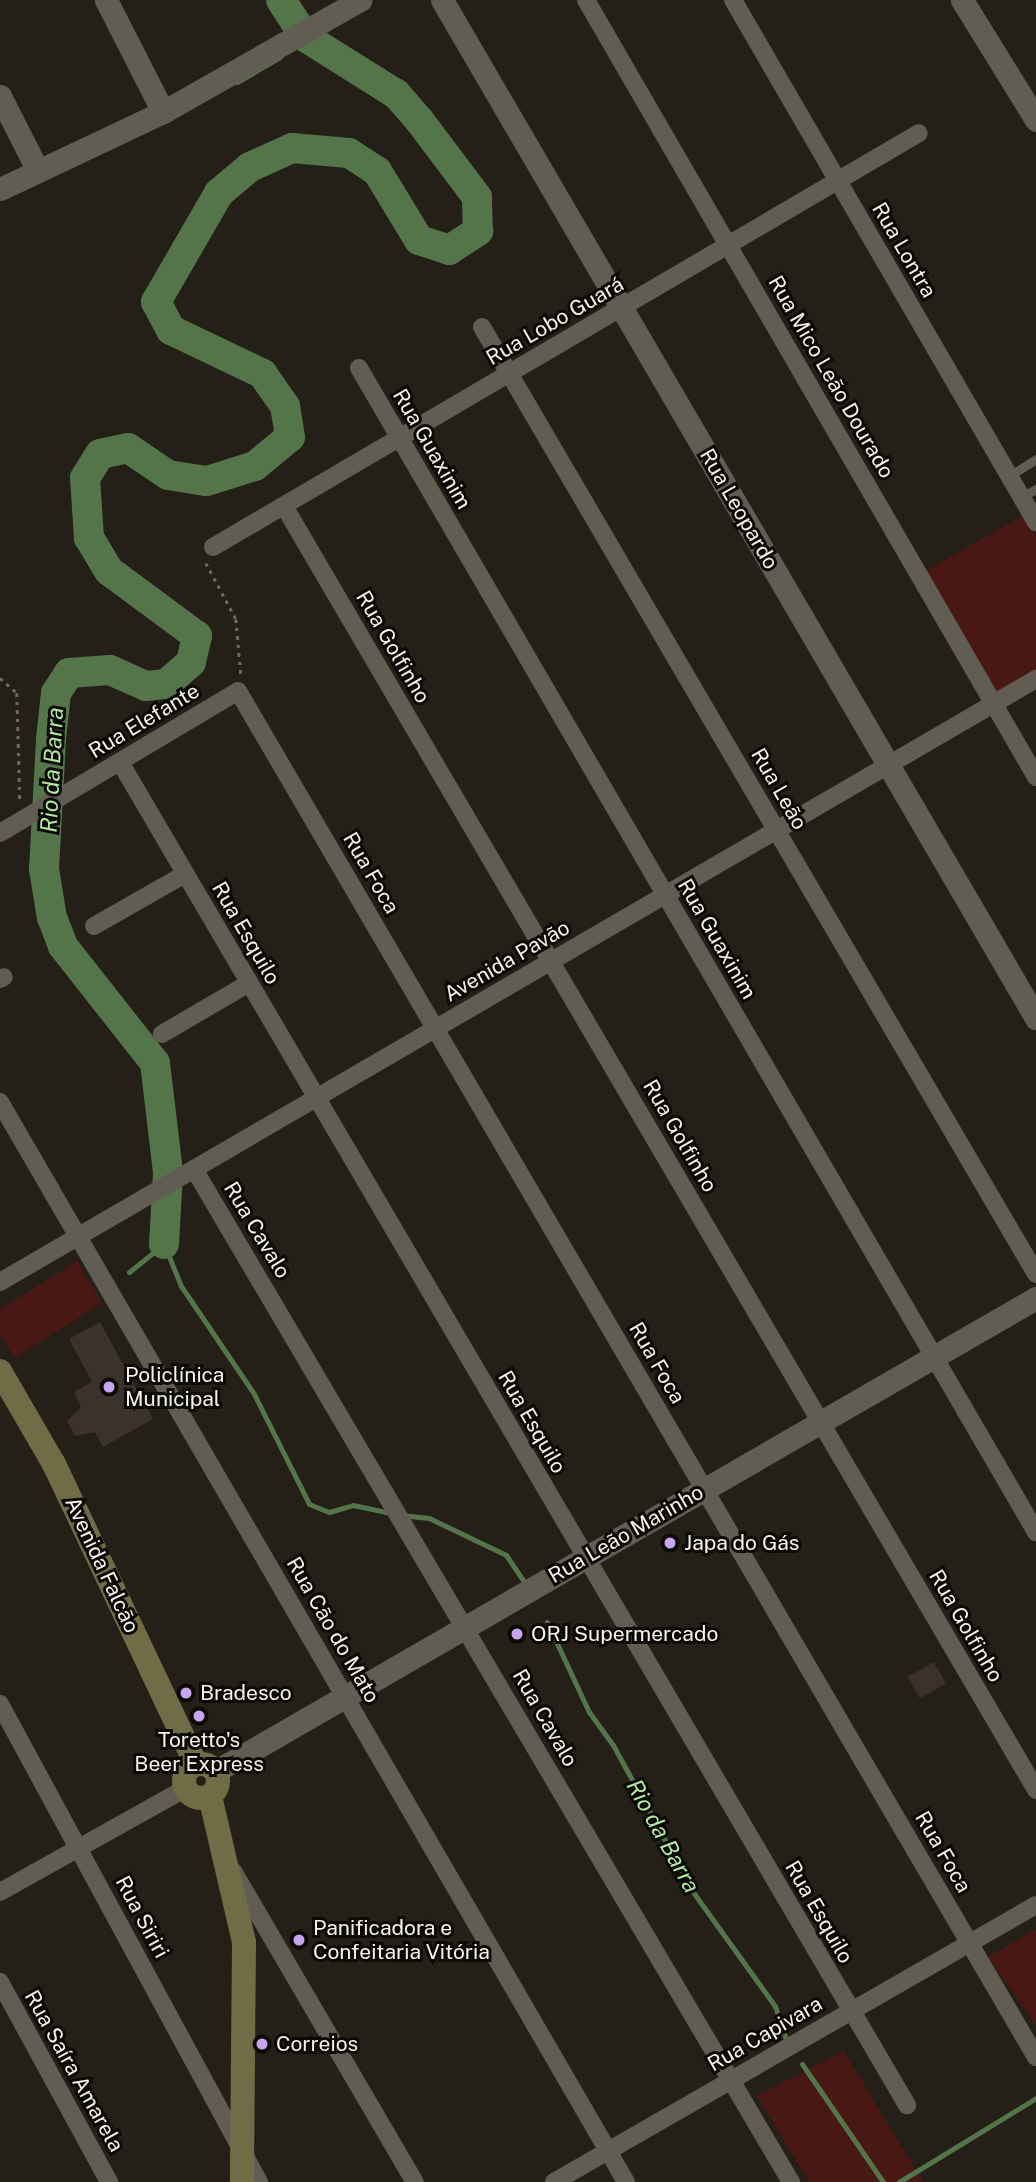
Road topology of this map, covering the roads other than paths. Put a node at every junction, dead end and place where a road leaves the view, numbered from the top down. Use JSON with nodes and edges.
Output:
{"nodes":[{"id":1,"x":106,"y":0,"type":"edge"},
{"id":2,"x":360,"y":0,"type":"edge"},
{"id":3,"x":442,"y":0,"type":"edge"},
{"id":4,"x":586,"y":0,"type":"edge"},
{"id":5,"x":733,"y":0,"type":"edge"},
{"id":6,"x":962,"y":0,"type":"edge"},
{"id":7,"x":0,"y":96,"type":"edge"},
{"id":8,"x":163,"y":112,"type":"junction"},
{"id":9,"x":1036,"y":120,"type":"edge"},
{"id":10,"x":919,"y":133,"type":"dead end"},
{"id":11,"x":38,"y":172,"type":"junction"},
{"id":12,"x":838,"y":181,"type":"junction"},
{"id":13,"x":0,"y":189,"type":"edge"},
{"id":14,"x":728,"y":245,"type":"junction"},
{"id":15,"x":622,"y":307,"type":"junction"},
{"id":16,"x":482,"y":327,"type":"dead end"},
{"id":17,"x":359,"y":368,"type":"dead end"},
{"id":18,"x":509,"y":374,"type":"junction"},
{"id":19,"x":400,"y":438,"type":"junction"},
{"id":20,"x":1036,"y":459,"type":"edge"},
{"id":21,"x":1009,"y":476,"type":"junction"},
{"id":22,"x":1029,"y":493,"type":"edge"},
{"id":23,"x":284,"y":506,"type":"junction"},
{"id":24,"x":1036,"y":522,"type":"edge"},
{"id":25,"x":213,"y":547,"type":"road end"},
{"id":26,"x":1036,"y":678,"type":"edge"},
{"id":27,"x":238,"y":691,"type":"joint"},
{"id":28,"x":993,"y":704,"type":"junction"},
{"id":29,"x":120,"y":762,"type":"junction"},
{"id":30,"x":888,"y":765,"type":"junction"},
{"id":31,"x":1036,"y":777,"type":"edge"},
{"id":32,"x":776,"y":830,"type":"junction"},
{"id":33,"x":0,"y":833,"type":"edge"},
{"id":34,"x":185,"y":874,"type":"junction"},
{"id":35,"x":665,"y":895,"type":"junction"},
{"id":36,"x":94,"y":926,"type":"dead end"},
{"id":37,"x":551,"y":961,"type":"junction"},
{"id":38,"x":249,"y":983,"type":"junction"},
{"id":39,"x":1036,"y":1018,"type":"edge"},
{"id":40,"x":436,"y":1028,"type":"junction"},
{"id":41,"x":162,"y":1034,"type":"dead end"},
{"id":42,"x":316,"y":1098,"type":"junction"},
{"id":43,"x":0,"y":1102,"type":"edge"},
{"id":44,"x":194,"y":1169,"type":"junction"},
{"id":45,"x":78,"y":1237,"type":"junction"},
{"id":46,"x":1036,"y":1273,"type":"edge"},
{"id":47,"x":0,"y":1282,"type":"edge"},
{"id":48,"x":1036,"y":1298,"type":"edge"},
{"id":49,"x":934,"y":1357,"type":"junction"},
{"id":50,"x":0,"y":1371,"type":"edge"},
{"id":51,"x":821,"y":1422,"type":"junction"},
{"id":52,"x":705,"y":1489,"type":"junction"},
{"id":53,"x":1036,"y":1532,"type":"edge"},
{"id":54,"x":586,"y":1558,"type":"junction"},
{"id":55,"x":465,"y":1627,"type":"junction"},
{"id":56,"x":345,"y":1696,"type":"junction"},
{"id":57,"x":0,"y":1704,"type":"edge"},
{"id":58,"x":206,"y":1768,"type":"junction"},
{"id":59,"x":186,"y":1788,"type":"junction"},
{"id":60,"x":1036,"y":1790,"type":"edge"},
{"id":61,"x":210,"y":1796,"type":"junction"},
{"id":62,"x":78,"y":1849,"type":"junction"},
{"id":63,"x":230,"y":1865,"type":"junction"},
{"id":64,"x":0,"y":1892,"type":"edge"},
{"id":65,"x":1036,"y":1905,"type":"edge"},
{"id":66,"x":970,"y":1943,"type":"junction"},
{"id":67,"x":0,"y":1982,"type":"edge"},
{"id":68,"x":851,"y":2011,"type":"junction"},
{"id":69,"x":1036,"y":2057,"type":"edge"},
{"id":70,"x":731,"y":2080,"type":"junction"},
{"id":71,"x":907,"y":2105,"type":"dead end"},
{"id":72,"x":608,"y":2151,"type":"junction"},
{"id":73,"x":243,"y":2152,"type":"junction"},
{"id":74,"x":109,"y":2182,"type":"edge"},
{"id":75,"x":242,"y":2182,"type":"edge"},
{"id":76,"x":259,"y":2182,"type":"edge"},
{"id":77,"x":415,"y":2182,"type":"edge"},
{"id":78,"x":554,"y":2182,"type":"edge"},
{"id":79,"x":626,"y":2182,"type":"edge"},
{"id":80,"x":791,"y":2182,"type":"edge"}],
"edges":[{"from":1,"to":8,"type":"street"},
{"from":2,"to":8,"type":"street"},
{"from":3,"to":15,"type":"street","name":"Rua Leopardo"},
{"from":4,"to":14,"type":"street","name":"Rua Mico Leão Dourado"},
{"from":5,"to":12,"type":"street","name":"Rua Lontra"},
{"from":6,"to":9,"type":"street"},
{"from":7,"to":11,"type":"street"},
{"from":8,"to":11,"type":"street"},
{"from":10,"to":12,"type":"street","name":"Rua Lobo Guará"},
{"from":11,"to":13,"type":"street"},
{"from":12,"to":14,"type":"street","name":"Rua Lobo Guará"},
{"from":12,"to":21,"type":"street","name":"Rua Lontra"},
{"from":14,"to":15,"type":"street","name":"Rua Lobo Guará"},
{"from":14,"to":28,"type":"street","name":"Rua Mico Leão Dourado"},
{"from":15,"to":18,"type":"street","name":"Rua Lobo Guará"},
{"from":15,"to":30,"type":"street","name":"Rua Leopardo"},
{"from":16,"to":18,"type":"street","name":"Rua Leão"},
{"from":17,"to":19,"type":"street","name":"Rua Guaxinim"},
{"from":18,"to":19,"type":"street","name":"Rua Lobo Guará"},
{"from":18,"to":32,"type":"street","name":"Rua Leão"},
{"from":19,"to":23,"type":"street","name":"Rua Lobo Guará"},
{"from":19,"to":35,"type":"street","name":"Rua Guaxinim"},
{"from":20,"to":21,"type":"lane"},
{"from":21,"to":22,"type":"street","name":"Rua Lontra"},
{"from":22,"to":24,"type":"street","name":"Rua Lontra"},
{"from":23,"to":25,"type":"street","name":"Rua Lobo Guará"},
{"from":23,"to":37,"type":"street","name":"Rua Golfinho"},
{"from":26,"to":28,"type":"street","name":"Avenida Pavão"},
{"from":27,"to":29,"type":"street","name":"Rua Elefante"},
{"from":27,"to":40,"type":"street","name":"Rua Foca"},
{"from":28,"to":30,"type":"street","name":"Avenida Pavão"},
{"from":28,"to":31,"type":"street","name":"Rua Mico Leão Dourado"},
{"from":29,"to":33,"type":"street","name":"Rua Elefante"},
{"from":29,"to":34,"type":"street","name":"Rua Esquilo"},
{"from":30,"to":32,"type":"street","name":"Avenida Pavão"},
{"from":30,"to":39,"type":"street","name":"Rua Leopardo"},
{"from":32,"to":35,"type":"street","name":"Avenida Pavão"},
{"from":32,"to":46,"type":"street","name":"Rua Leão"},
{"from":34,"to":36,"type":"street"},
{"from":34,"to":38,"type":"street","name":"Rua Esquilo"},
{"from":35,"to":37,"type":"street","name":"Avenida Pavão"},
{"from":35,"to":49,"type":"street","name":"Rua Guaxinim"},
{"from":37,"to":40,"type":"street","name":"Avenida Pavão"},
{"from":37,"to":51,"type":"street","name":"Rua Golfinho"},
{"from":38,"to":41,"type":"street"},
{"from":38,"to":42,"type":"street","name":"Rua Esquilo"},
{"from":40,"to":42,"type":"street","name":"Avenida Pavão"},
{"from":40,"to":52,"type":"street","name":"Rua Foca"},
{"from":42,"to":44,"type":"street","name":"Avenida Pavão"},
{"from":42,"to":54,"type":"street","name":"Rua Esquilo"},
{"from":43,"to":45,"type":"street","name":"Rua Cão do Mato"},
{"from":44,"to":45,"type":"street","name":"Avenida Pavão"},
{"from":44,"to":55,"type":"street","name":"Rua Cavalo"},
{"from":45,"to":47,"type":"street","name":"Avenida Pavão"},
{"from":45,"to":56,"type":"street","name":"Rua Cão do Mato"},
{"from":48,"to":49,"type":"street","name":"Rua Leão Marinho"},
{"from":49,"to":51,"type":"street","name":"Rua Leão Marinho"},
{"from":49,"to":53,"type":"street","name":"Rua Guaxinim"},
{"from":50,"to":58,"type":"main road","name":"Avenida Falcão"},
{"from":51,"to":52,"type":"street","name":"Rua Leão Marinho"},
{"from":51,"to":60,"type":"street","name":"Rua Golfinho"},
{"from":52,"to":54,"type":"street","name":"Rua Leão Marinho"},
{"from":52,"to":66,"type":"street","name":"Rua Foca"},
{"from":54,"to":55,"type":"street","name":"Rua Leão Marinho"},
{"from":54,"to":68,"type":"street","name":"Rua Esquilo"},
{"from":55,"to":56,"type":"street","name":"Rua Leão Marinho"},
{"from":55,"to":70,"type":"street","name":"Rua Cavalo"},
{"from":56,"to":58,"type":"street","name":"Rua Leão Marinho"},
{"from":56,"to":72,"type":"street","name":"Rua Cão do Mato"},
{"from":57,"to":62,"type":"street","name":"Rua Siriri"},
{"from":58,"to":59,"type":"main road"},
{"from":58,"to":61,"type":"main road"},
{"from":59,"to":61,"type":"main road"},
{"from":59,"to":62,"type":"street"},
{"from":61,"to":63,"type":"main road"},
{"from":62,"to":64,"type":"street"},
{"from":62,"to":73,"type":"street","name":"Rua Siriri"},
{"from":63,"to":73,"type":"main road"},
{"from":63,"to":77,"type":"street"},
{"from":65,"to":66,"type":"street","name":"Rua Capivara"},
{"from":66,"to":68,"type":"street","name":"Rua Capivara"},
{"from":66,"to":69,"type":"street","name":"Rua Foca"},
{"from":67,"to":74,"type":"street","name":"Rua Saíra Amarela"},
{"from":68,"to":70,"type":"street","name":"Rua Capivara"},
{"from":68,"to":71,"type":"street","name":"Rua Esquilo"},
{"from":70,"to":72,"type":"street","name":"Rua Capivara"},
{"from":70,"to":80,"type":"street","name":"Rua Cavalo"},
{"from":72,"to":78,"type":"street","name":"Rua Capivara"},
{"from":72,"to":79,"type":"street","name":"Rua Cão do Mato"},
{"from":73,"to":75,"type":"main road"},
{"from":73,"to":76,"type":"street","name":"Rua Siriri"}]}
